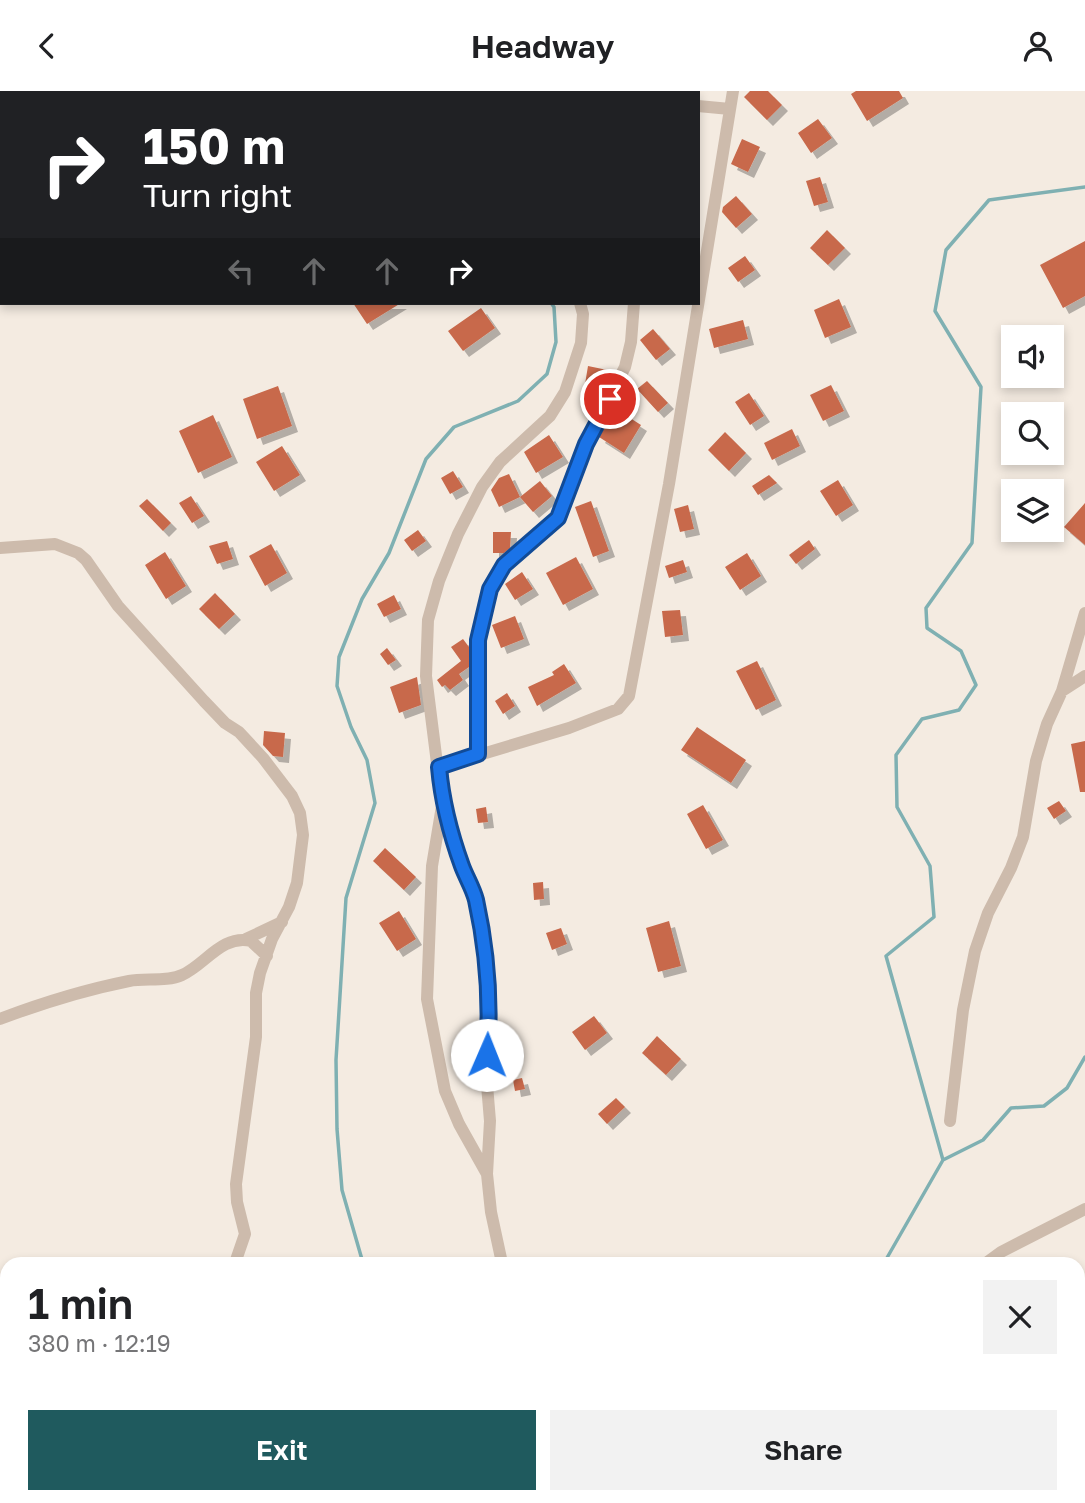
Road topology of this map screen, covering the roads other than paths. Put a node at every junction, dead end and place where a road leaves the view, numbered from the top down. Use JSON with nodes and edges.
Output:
{"nodes":[{"id":1,"x":733,"y":91,"type":"edge"},
{"id":2,"x":700,"y":106,"type":"edge"},
{"id":3,"x":730,"y":109,"type":"junction"},
{"id":4,"x":700,"y":293,"type":"edge"},
{"id":5,"x":581,"y":305,"type":"edge"},
{"id":6,"x":634,"y":305,"type":"edge"},
{"id":7,"x":698,"y":305,"type":"edge"},
{"id":8,"x":0,"y":548,"type":"edge"},
{"id":9,"x":1085,"y":614,"type":"edge"},
{"id":10,"x":1085,"y":676,"type":"edge"},
{"id":11,"x":1062,"y":691,"type":"junction"},
{"id":12,"x":478,"y":754,"type":"junction"},
{"id":13,"x":439,"y":767,"type":"junction"},
{"id":14,"x":442,"y":803,"type":"junction"},
{"id":15,"x":282,"y":922,"type":"junction"},
{"id":16,"x":246,"y":939,"type":"junction"},
{"id":17,"x":267,"y":956,"type":"junction"},
{"id":18,"x":0,"y":1020,"type":"edge"},
{"id":19,"x":950,"y":1121,"type":"dead end"},
{"id":20,"x":487,"y":1174,"type":"junction"},
{"id":21,"x":1085,"y":1209,"type":"edge"},
{"id":22,"x":237,"y":1257,"type":"edge"},
{"id":23,"x":501,"y":1257,"type":"edge"},
{"id":24,"x":994,"y":1257,"type":"edge"}],
"edges":[{"from":1,"to":3,"type":"street"},
{"from":2,"to":3,"type":"street"},
{"from":3,"to":4,"type":"street"},
{"from":5,"to":13,"type":"street"},
{"from":6,"to":12,"type":"street"},
{"from":7,"to":12,"type":"street"},
{"from":8,"to":15,"type":"street"},
{"from":9,"to":11,"type":"street"},
{"from":10,"to":11,"type":"street"},
{"from":11,"to":19,"type":"street"},
{"from":12,"to":13,"type":"street"},
{"from":13,"to":14,"type":"street"},
{"from":14,"to":20,"type":"street"},
{"from":14,"to":20,"type":"street"},
{"from":15,"to":16,"type":"street"},
{"from":15,"to":17,"type":"street"},
{"from":16,"to":17,"type":"street"},
{"from":16,"to":18,"type":"street"},
{"from":17,"to":22,"type":"street"},
{"from":20,"to":23,"type":"street"},
{"from":21,"to":24,"type":"street"}]}
